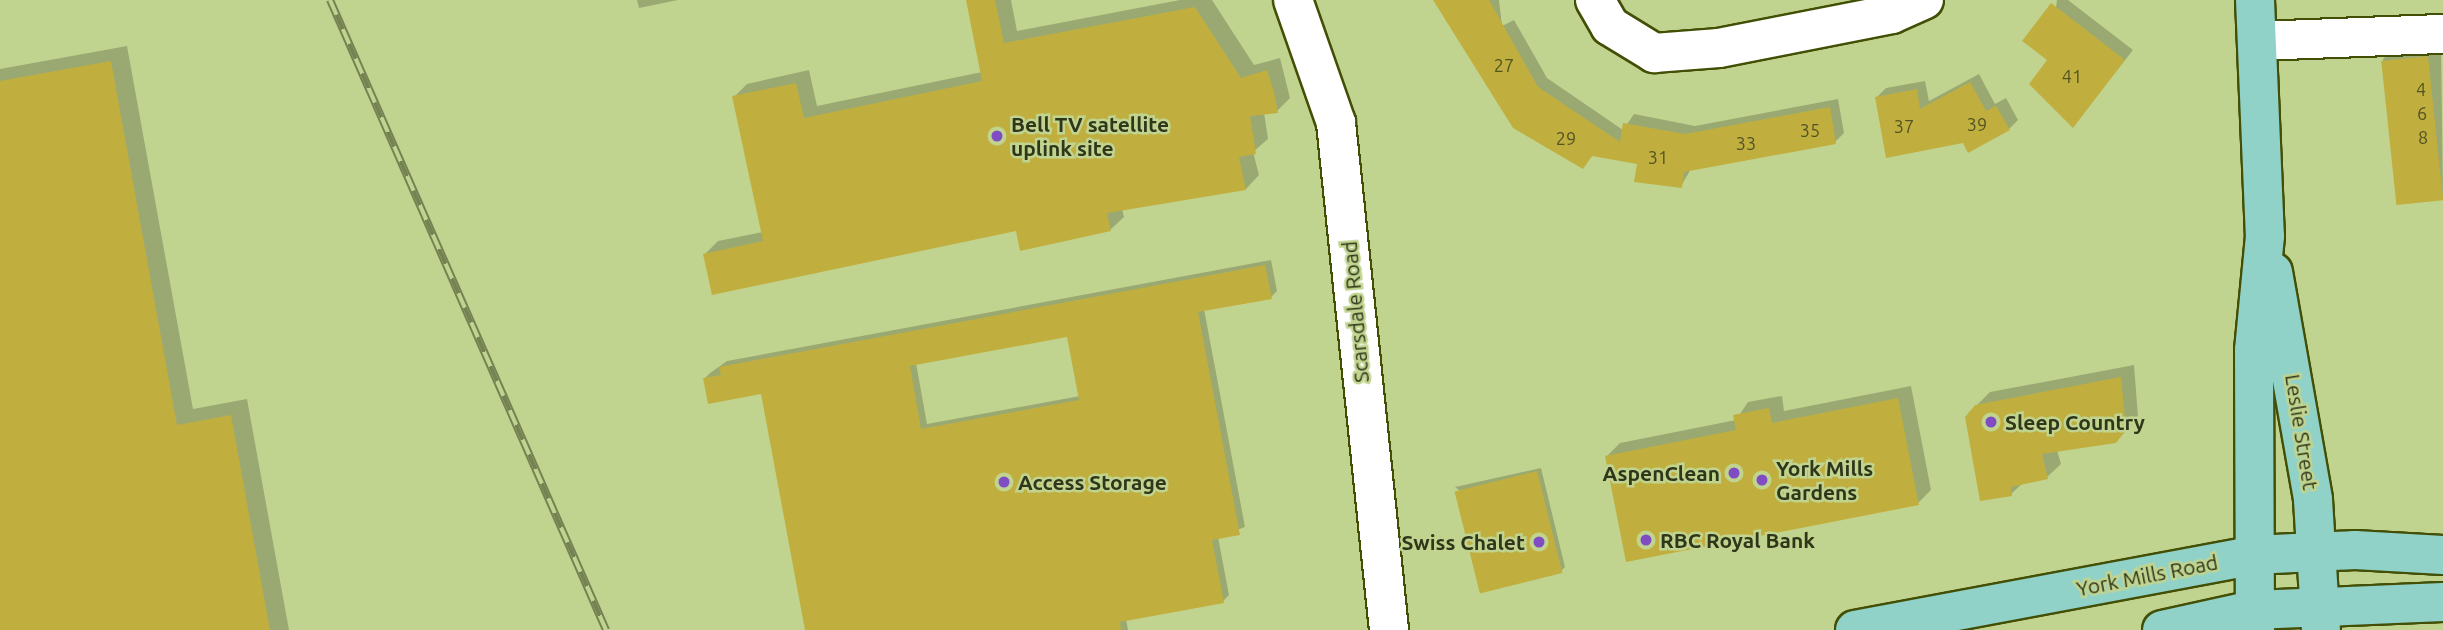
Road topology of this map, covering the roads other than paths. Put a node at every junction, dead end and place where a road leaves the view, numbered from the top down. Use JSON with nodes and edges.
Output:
{"nodes":[{"id":1,"x":1293,"y":0,"type":"edge"},
{"id":2,"x":1595,"y":0,"type":"edge"},
{"id":3,"x":1924,"y":0,"type":"edge"},
{"id":4,"x":2255,"y":0,"type":"edge"},
{"id":5,"x":2443,"y":34,"type":"edge"},
{"id":6,"x":2258,"y":41,"type":"junction"},
{"id":7,"x":2265,"y":236,"type":"junction"},
{"id":8,"x":2319,"y":550,"type":"junction"},
{"id":9,"x":2254,"y":555,"type":"junction"},
{"id":10,"x":2443,"y":555,"type":"edge"},
{"id":11,"x":2443,"y":602,"type":"edge"},
{"id":12,"x":2320,"y":618,"type":"edge"},
{"id":13,"x":2254,"y":620,"type":"edge"},
{"id":14,"x":1389,"y":630,"type":"edge"},
{"id":15,"x":1855,"y":630,"type":"edge"},
{"id":16,"x":2162,"y":630,"type":"edge"}],
"edges":[{"from":1,"to":14,"type":"street","name":"Scarsdale Road"},
{"from":2,"to":3,"type":"street"},
{"from":4,"to":6,"type":"main road","name":"Leslie Street"},
{"from":5,"to":6,"type":"street"},
{"from":6,"to":7,"type":"main road","name":"Leslie Street"},
{"from":7,"to":8,"type":"main road","name":"Leslie Street"},
{"from":7,"to":9,"type":"main road","name":"Leslie Street"},
{"from":8,"to":9,"type":"main road","name":"York Mills Road"},
{"from":8,"to":10,"type":"main road","name":"York Mills Road"},
{"from":8,"to":12,"type":"main road","name":"Leslie Street"},
{"from":9,"to":13,"type":"main road","name":"Leslie Street"},
{"from":9,"to":15,"type":"main road","name":"York Mills Road"},
{"from":11,"to":12,"type":"main road"},
{"from":12,"to":13,"type":"main road"},
{"from":13,"to":16,"type":"main road"}]}
